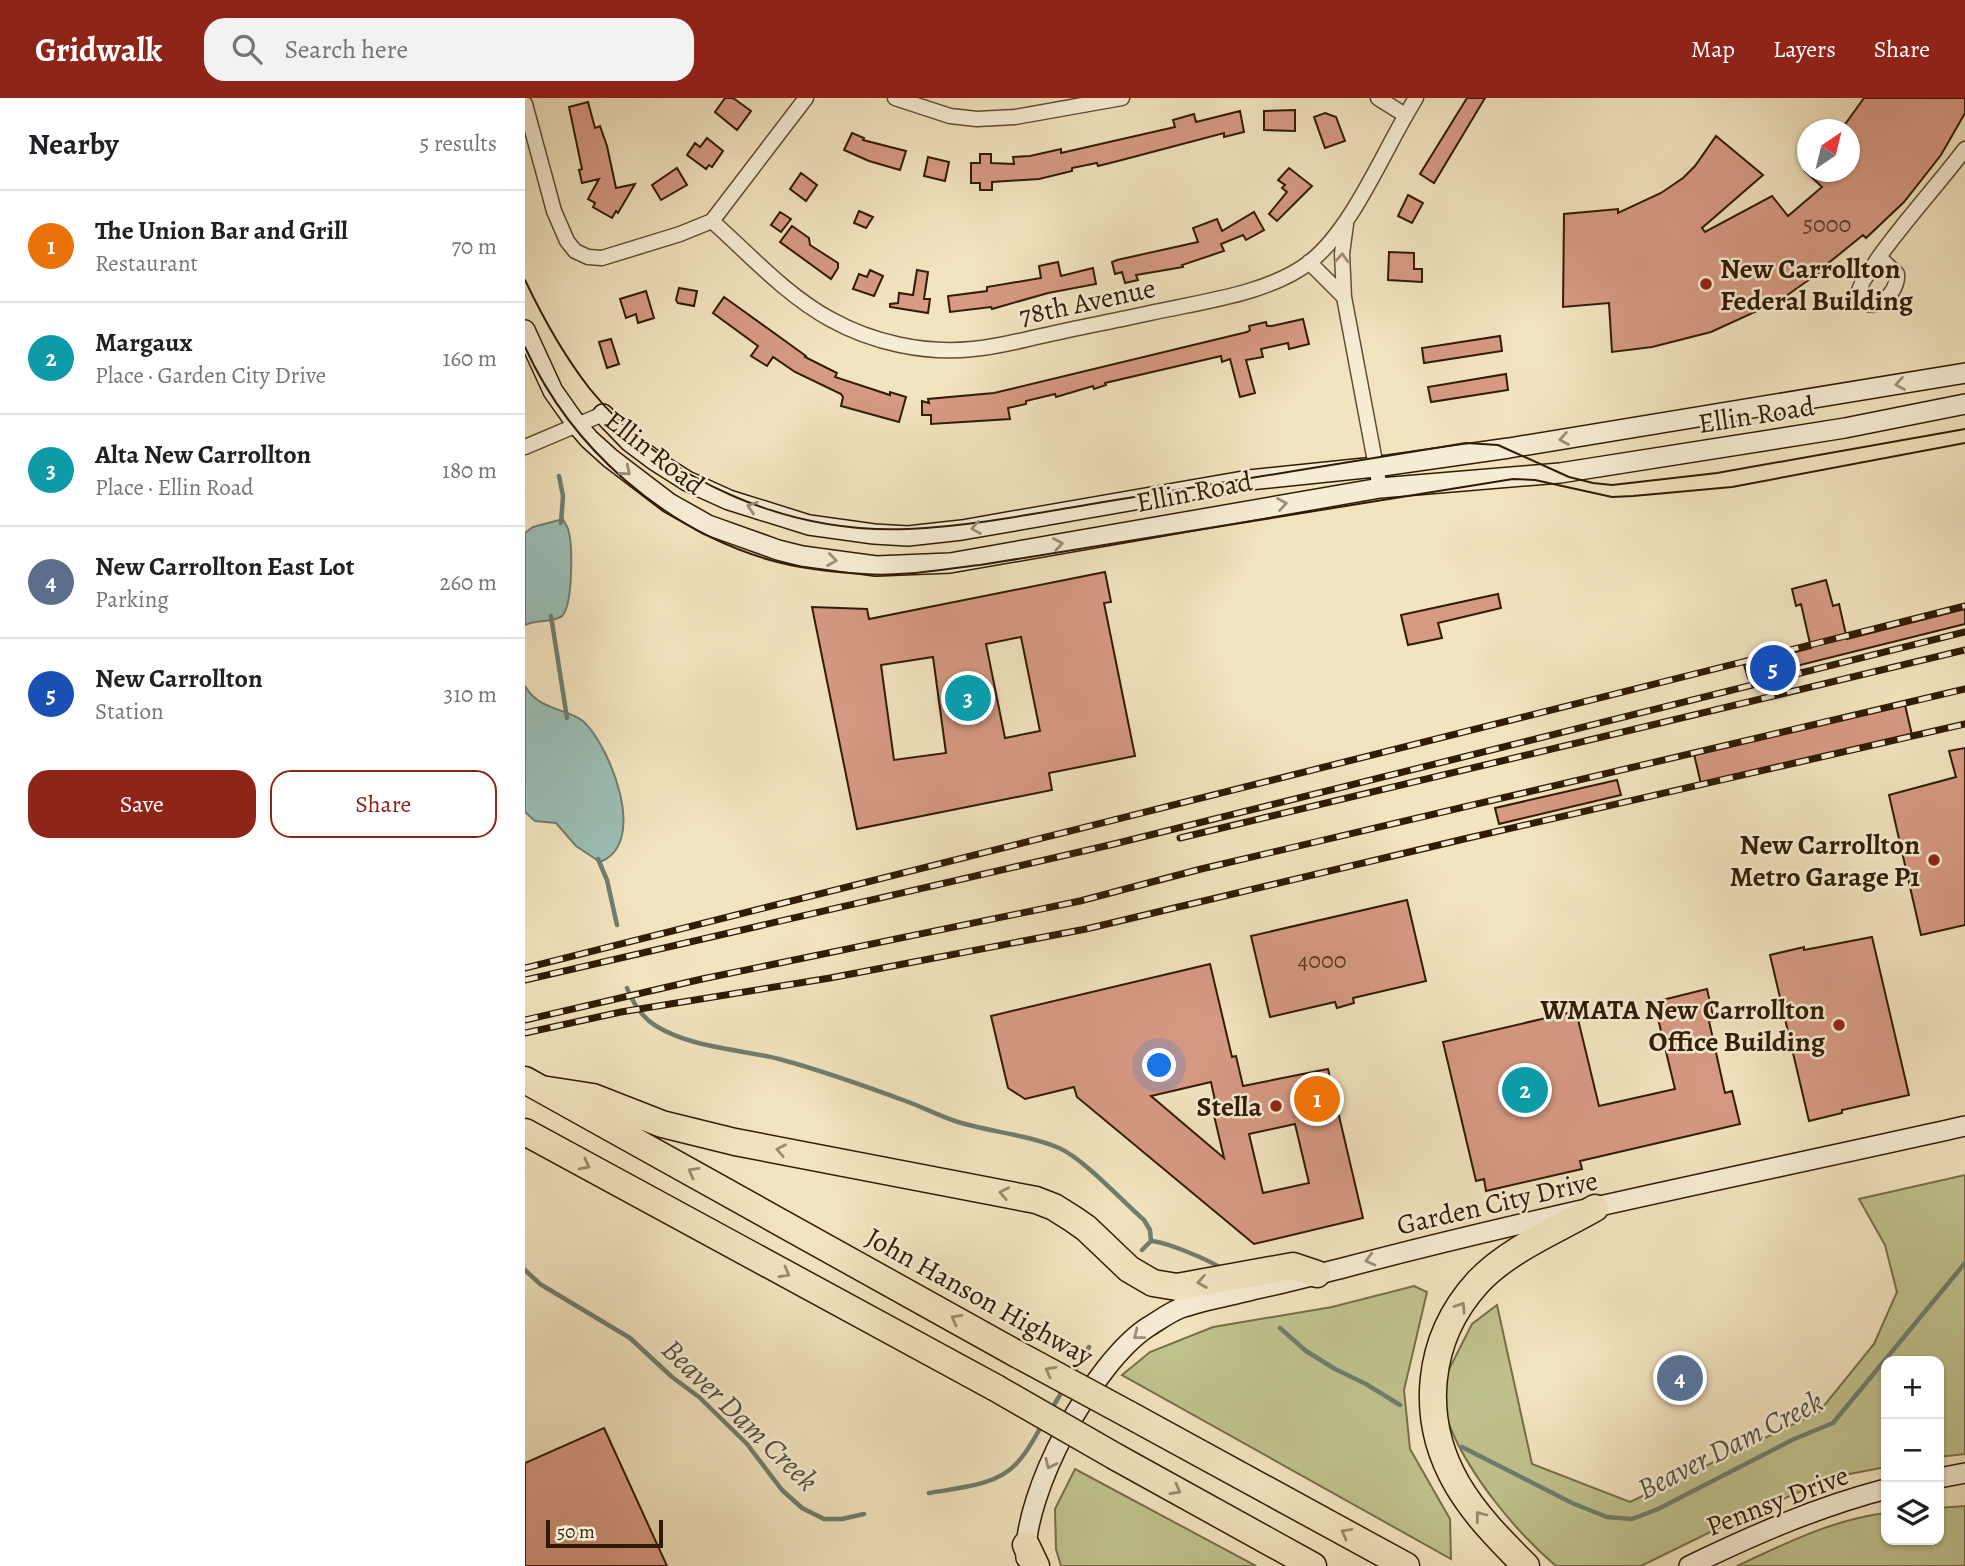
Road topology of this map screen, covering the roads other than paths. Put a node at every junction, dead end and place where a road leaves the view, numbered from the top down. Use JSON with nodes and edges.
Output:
{"nodes":[{"id":1,"x":806,"y":98,"type":"edge"},
{"id":2,"x":895,"y":98,"type":"edge"},
{"id":3,"x":1122,"y":98,"type":"edge"},
{"id":4,"x":1378,"y":98,"type":"edge"},
{"id":5,"x":1416,"y":98,"type":"edge"},
{"id":6,"x":525,"y":104,"type":"edge"},
{"id":7,"x":1405,"y":114,"type":"junction"},
{"id":8,"x":1965,"y":149,"type":"edge"},
{"id":9,"x":712,"y":220,"type":"junction"},
{"id":10,"x":1347,"y":220,"type":"junction"},
{"id":11,"x":1879,"y":257,"type":"dead end"},
{"id":12,"x":1309,"y":262,"type":"junction"},
{"id":13,"x":1344,"y":297,"type":"junction"},
{"id":14,"x":525,"y":330,"type":"edge"},
{"id":15,"x":1965,"y":373,"type":"edge"},
{"id":16,"x":1965,"y":404,"type":"edge"},
{"id":17,"x":603,"y":414,"type":"joint"},
{"id":18,"x":577,"y":425,"type":"junction"},
{"id":19,"x":525,"y":447,"type":"edge"},
{"id":20,"x":1375,"y":467,"type":"junction"},
{"id":21,"x":1380,"y":488,"type":"junction"},
{"id":22,"x":533,"y":1085,"type":"edge"},
{"id":23,"x":1965,"y":1126,"type":"edge"},
{"id":24,"x":525,"y":1132,"type":"edge"},
{"id":25,"x":1595,"y":1208,"type":"junction"},
{"id":26,"x":1317,"y":1274,"type":"junction"},
{"id":27,"x":1965,"y":1474,"type":"edge"},
{"id":28,"x":1944,"y":1477,"type":"edge"},
{"id":29,"x":1881,"y":1490,"type":"edge"},
{"id":30,"x":1029,"y":1559,"type":"edge"},
{"id":31,"x":1313,"y":1566,"type":"edge"},
{"id":32,"x":1406,"y":1566,"type":"edge"},
{"id":33,"x":1526,"y":1566,"type":"edge"},
{"id":34,"x":1689,"y":1566,"type":"edge"}],
"edges":[{"from":1,"to":9,"type":"street"},
{"from":2,"to":3,"type":"street"},
{"from":4,"to":7,"type":"street"},
{"from":5,"to":7,"type":"street","name":"78th Avenue"},
{"from":6,"to":9,"type":"street"},
{"from":7,"to":10,"type":"street","name":"78th Avenue"},
{"from":8,"to":11,"type":"street"},
{"from":9,"to":12,"type":"street","name":"78th Avenue"},
{"from":10,"to":12,"type":"street","name":"78th Avenue"},
{"from":13,"to":10,"type":"street","one_way":true},
{"from":12,"to":13,"type":"street"},
{"from":13,"to":20,"type":"street"},
{"from":14,"to":18,"type":"street","name":"Ellin Road"},
{"from":15,"to":20,"type":"street","name":"Ellin Road","one_way":true},
{"from":16,"to":21,"type":"street","name":"Ellin Road"},
{"from":17,"to":18,"type":"street"},
{"from":20,"to":17,"type":"street","name":"Ellin Road","one_way":true},
{"from":18,"to":19,"type":"street"},
{"from":18,"to":21,"type":"street","name":"Ellin Road","one_way":true},
{"from":20,"to":21,"type":"street"},
{"from":26,"to":22,"type":"highway","one_way":true},
{"from":32,"to":22,"type":"highway","name":"John Hanson Highway","one_way":true,"bridge":true},
{"from":23,"to":25,"type":"street","name":"Garden City Drive"},
{"from":24,"to":31,"type":"highway","one_way":true,"bridge":true},
{"from":25,"to":26,"type":"street","name":"Garden City Drive","one_way":true},
{"from":33,"to":25,"type":"highway","one_way":true},
{"from":26,"to":30,"type":"street","name":"Garden City Drive","one_way":true},
{"from":27,"to":28,"type":"street"},
{"from":29,"to":34,"type":"street","name":"Pennsy Drive"}]}
